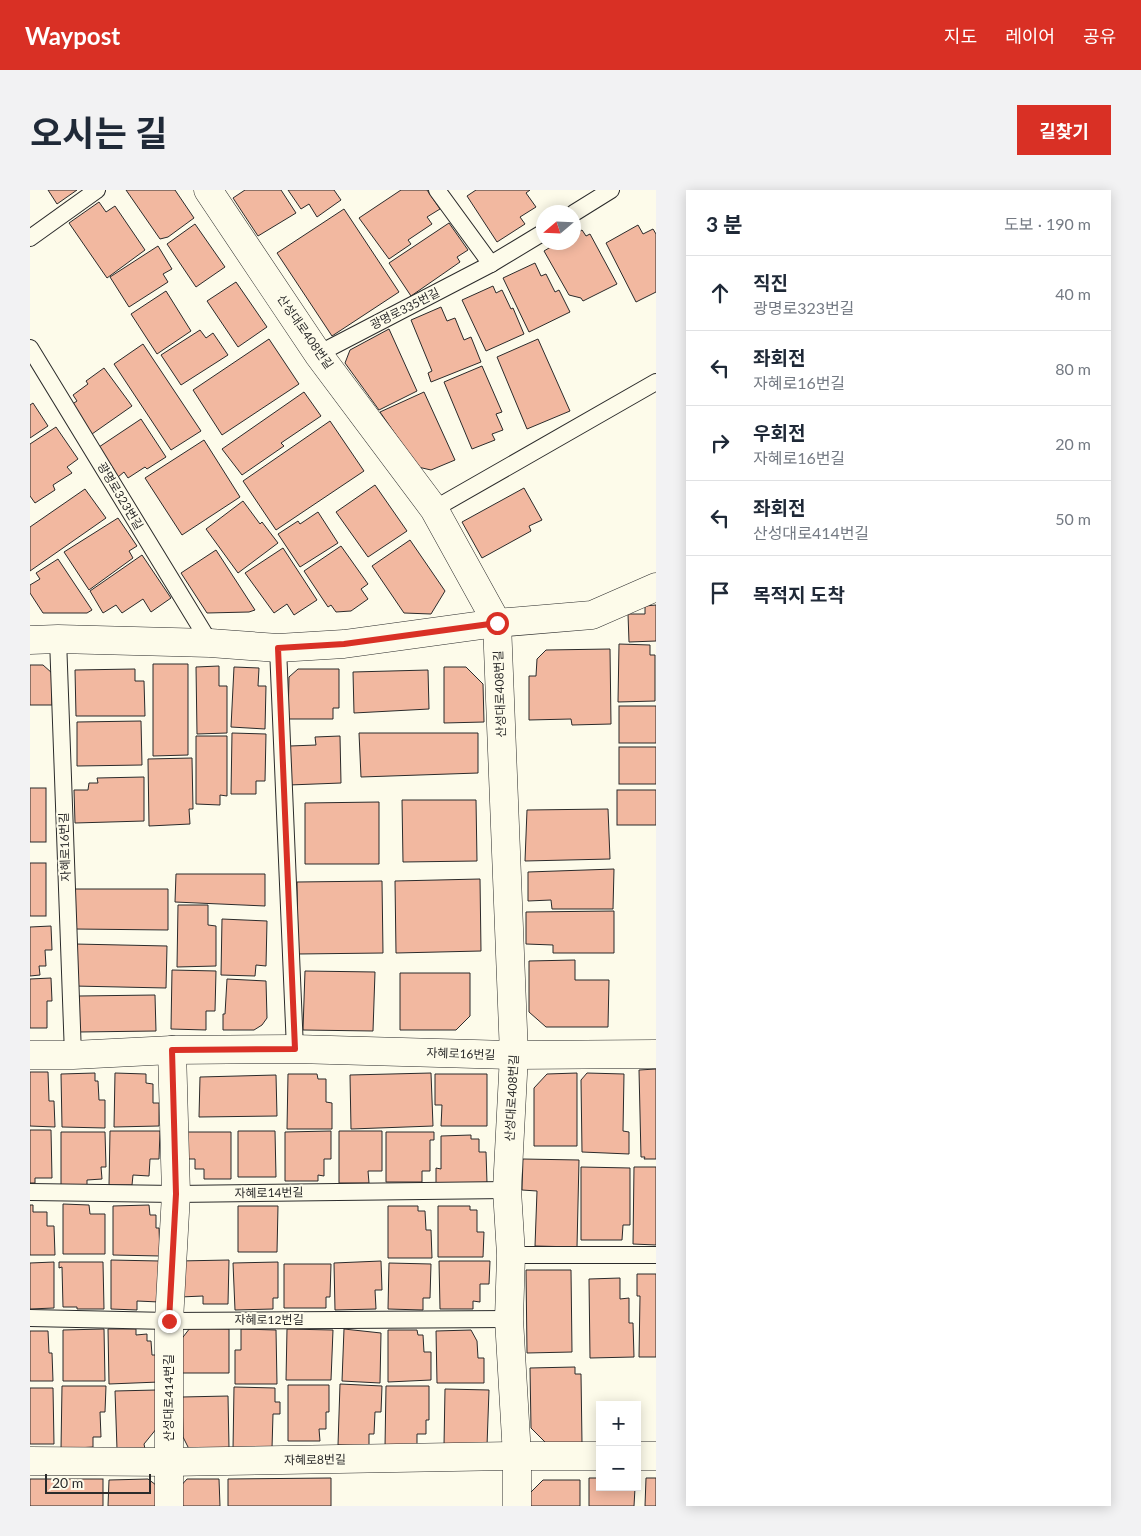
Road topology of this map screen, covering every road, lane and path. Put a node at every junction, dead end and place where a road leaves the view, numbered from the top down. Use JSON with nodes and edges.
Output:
{"nodes":[{"id":1,"x":97,"y":190,"type":"edge"},
{"id":2,"x":208,"y":190,"type":"edge"},
{"id":3,"x":437,"y":190,"type":"edge"},
{"id":4,"x":611,"y":190,"type":"edge"},
{"id":5,"x":581,"y":209,"type":"edge"},
{"id":6,"x":536,"y":237,"type":"edge"},
{"id":7,"x":30,"y":238,"type":"edge"},
{"id":8,"x":491,"y":264,"type":"junction"},
{"id":9,"x":30,"y":348,"type":"edge"},
{"id":10,"x":318,"y":354,"type":"junction"},
{"id":11,"x":656,"y":382,"type":"edge"},
{"id":12,"x":434,"y":509,"type":"junction"},
{"id":13,"x":656,"y":587,"type":"edge"},
{"id":14,"x":497,"y":623,"type":"junction"},
{"id":15,"x":58,"y":638,"type":"junction"},
{"id":16,"x":30,"y":640,"type":"edge"},
{"id":17,"x":210,"y":643,"type":"junction"},
{"id":18,"x":278,"y":648,"type":"junction"},
{"id":19,"x":295,"y":1049,"type":"junction"},
{"id":20,"x":172,"y":1050,"type":"junction"},
{"id":21,"x":656,"y":1054,"type":"edge"},
{"id":22,"x":30,"y":1055,"type":"edge"},
{"id":23,"x":73,"y":1055,"type":"junction"},
{"id":24,"x":514,"y":1055,"type":"junction"},
{"id":25,"x":507,"y":1190,"type":"junction"},
{"id":26,"x":30,"y":1192,"type":"edge"},
{"id":27,"x":176,"y":1194,"type":"junction"},
{"id":28,"x":512,"y":1255,"type":"junction"},
{"id":29,"x":656,"y":1256,"type":"edge"},
{"id":30,"x":30,"y":1318,"type":"edge"},
{"id":31,"x":509,"y":1319,"type":"junction"},
{"id":32,"x":169,"y":1321,"type":"junction"},
{"id":33,"x":517,"y":1456,"type":"junction"},
{"id":34,"x":596,"y":1456,"type":"edge"},
{"id":35,"x":641,"y":1456,"type":"edge"},
{"id":36,"x":656,"y":1456,"type":"edge"},
{"id":37,"x":30,"y":1461,"type":"edge"},
{"id":38,"x":168,"y":1462,"type":"junction"},
{"id":39,"x":169,"y":1506,"type":"edge"},
{"id":40,"x":517,"y":1506,"type":"edge"}],
"edges":[{"from":1,"to":7,"type":"lane"},
{"from":2,"to":10,"type":"street","name":"산성대로408번길"},
{"from":3,"to":8,"type":"lane"},
{"from":4,"to":5,"type":"lane"},
{"from":6,"to":8,"type":"lane","name":"광명로335번길"},
{"from":8,"to":10,"type":"lane","name":"광명로335번길"},
{"from":9,"to":17,"type":"lane","name":"광명로323번길"},
{"from":10,"to":12,"type":"street","name":"산성대로408번길"},
{"from":11,"to":12,"type":"lane"},
{"from":12,"to":14,"type":"street","name":"산성대로408번길"},
{"from":13,"to":14,"type":"street"},
{"from":14,"to":18,"type":"street"},
{"from":14,"to":24,"type":"street","name":"산성대로408번길"},
{"from":15,"to":16,"type":"street"},
{"from":15,"to":17,"type":"street"},
{"from":15,"to":23,"type":"lane","name":"자혜로16번길"},
{"from":17,"to":18,"type":"street"},
{"from":18,"to":19,"type":"lane"},
{"from":19,"to":20,"type":"street","name":"자혜로16번길"},
{"from":19,"to":24,"type":"street","name":"자혜로16번길"},
{"from":20,"to":23,"type":"street","name":"자혜로16번길"},
{"from":20,"to":27,"type":"street","name":"산성대로414번길"},
{"from":21,"to":24,"type":"street","name":"자혜로16번길"},
{"from":22,"to":23,"type":"street","name":"자혜로16번길"},
{"from":24,"to":25,"type":"street","name":"산성대로408번길"},
{"from":25,"to":27,"type":"lane","name":"자혜로14번길"},
{"from":25,"to":28,"type":"street","name":"산성대로408번길"},
{"from":26,"to":27,"type":"lane","name":"자혜로14번길"},
{"from":27,"to":32,"type":"street","name":"산성대로414번길"},
{"from":28,"to":29,"type":"lane"},
{"from":28,"to":31,"type":"street","name":"산성대로408번길"},
{"from":30,"to":32,"type":"lane","name":"자혜로12번길"},
{"from":31,"to":32,"type":"lane","name":"자혜로12번길"},
{"from":31,"to":33,"type":"street","name":"산성대로408번길"},
{"from":32,"to":38,"type":"street","name":"산성대로414번길"},
{"from":33,"to":34,"type":"street","name":"자혜로8번길"},
{"from":33,"to":38,"type":"street","name":"자혜로8번길"},
{"from":33,"to":40,"type":"street","name":"산성대로408번길"},
{"from":35,"to":36,"type":"street"},
{"from":37,"to":38,"type":"street","name":"자혜로8번길"},
{"from":38,"to":39,"type":"street","name":"산성대로414번길"}]}
